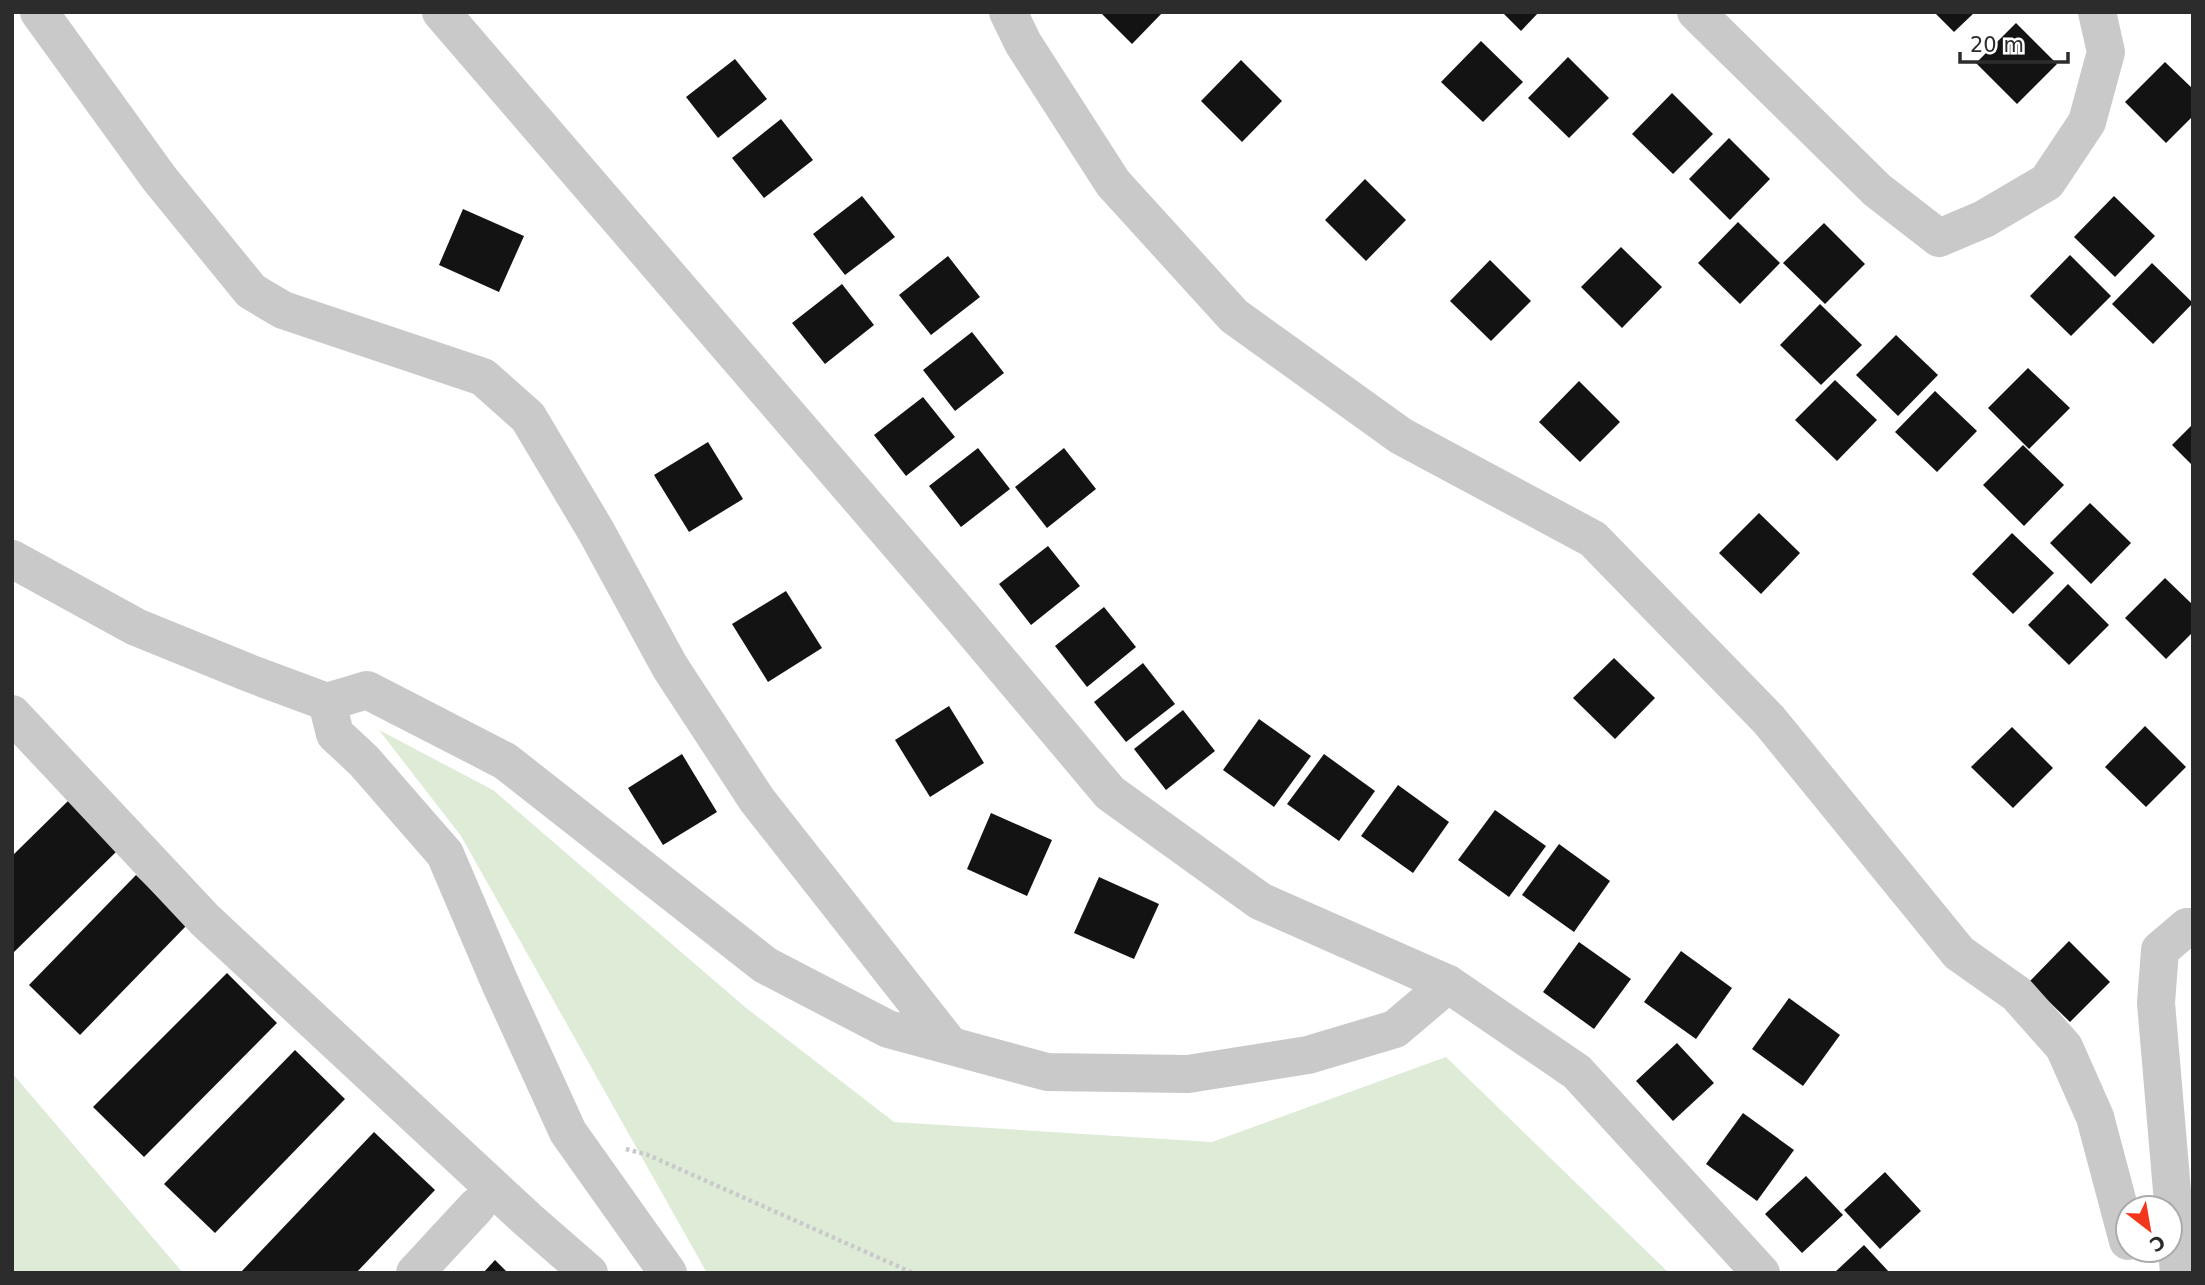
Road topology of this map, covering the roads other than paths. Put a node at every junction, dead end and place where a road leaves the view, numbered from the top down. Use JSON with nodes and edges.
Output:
{"nodes":[{"id":1,"x":39,"y":12,"type":"edge"},
{"id":2,"x":441,"y":12,"type":"edge"},
{"id":3,"x":1008,"y":12,"type":"edge"},
{"id":4,"x":1696,"y":12,"type":"edge"},
{"id":5,"x":2096,"y":12,"type":"edge"},
{"id":6,"x":12,"y":559,"type":"edge"},
{"id":7,"x":327,"y":702,"type":"junction"},
{"id":8,"x":12,"y":714,"type":"edge"},
{"id":9,"x":12,"y":741,"type":"edge"},
{"id":10,"x":2193,"y":928,"type":"edge"},
{"id":11,"x":1448,"y":984,"type":"junction"},
{"id":12,"x":948,"y":1044,"type":"junction"},
{"id":13,"x":2115,"y":1194,"type":"edge"},
{"id":14,"x":477,"y":1206,"type":"junction"},
{"id":15,"x":415,"y":1273,"type":"edge"},
{"id":16,"x":550,"y":1273,"type":"edge"},
{"id":17,"x":589,"y":1273,"type":"edge"},
{"id":18,"x":668,"y":1273,"type":"edge"},
{"id":19,"x":1761,"y":1273,"type":"edge"},
{"id":20,"x":2179,"y":1273,"type":"edge"}],
"edges":[{"from":1,"to":12,"type":"street"},
{"from":2,"to":11,"type":"street"},
{"from":3,"to":13,"type":"street"},
{"from":4,"to":5,"type":"street"},
{"from":6,"to":7,"type":"street"},
{"from":7,"to":12,"type":"street"},
{"from":7,"to":18,"type":"street"},
{"from":8,"to":17,"type":"street"},
{"from":9,"to":14,"type":"street"},
{"from":10,"to":20,"type":"street"},
{"from":11,"to":12,"type":"street"},
{"from":11,"to":19,"type":"street"},
{"from":14,"to":15,"type":"street"},
{"from":14,"to":16,"type":"street"}]}
